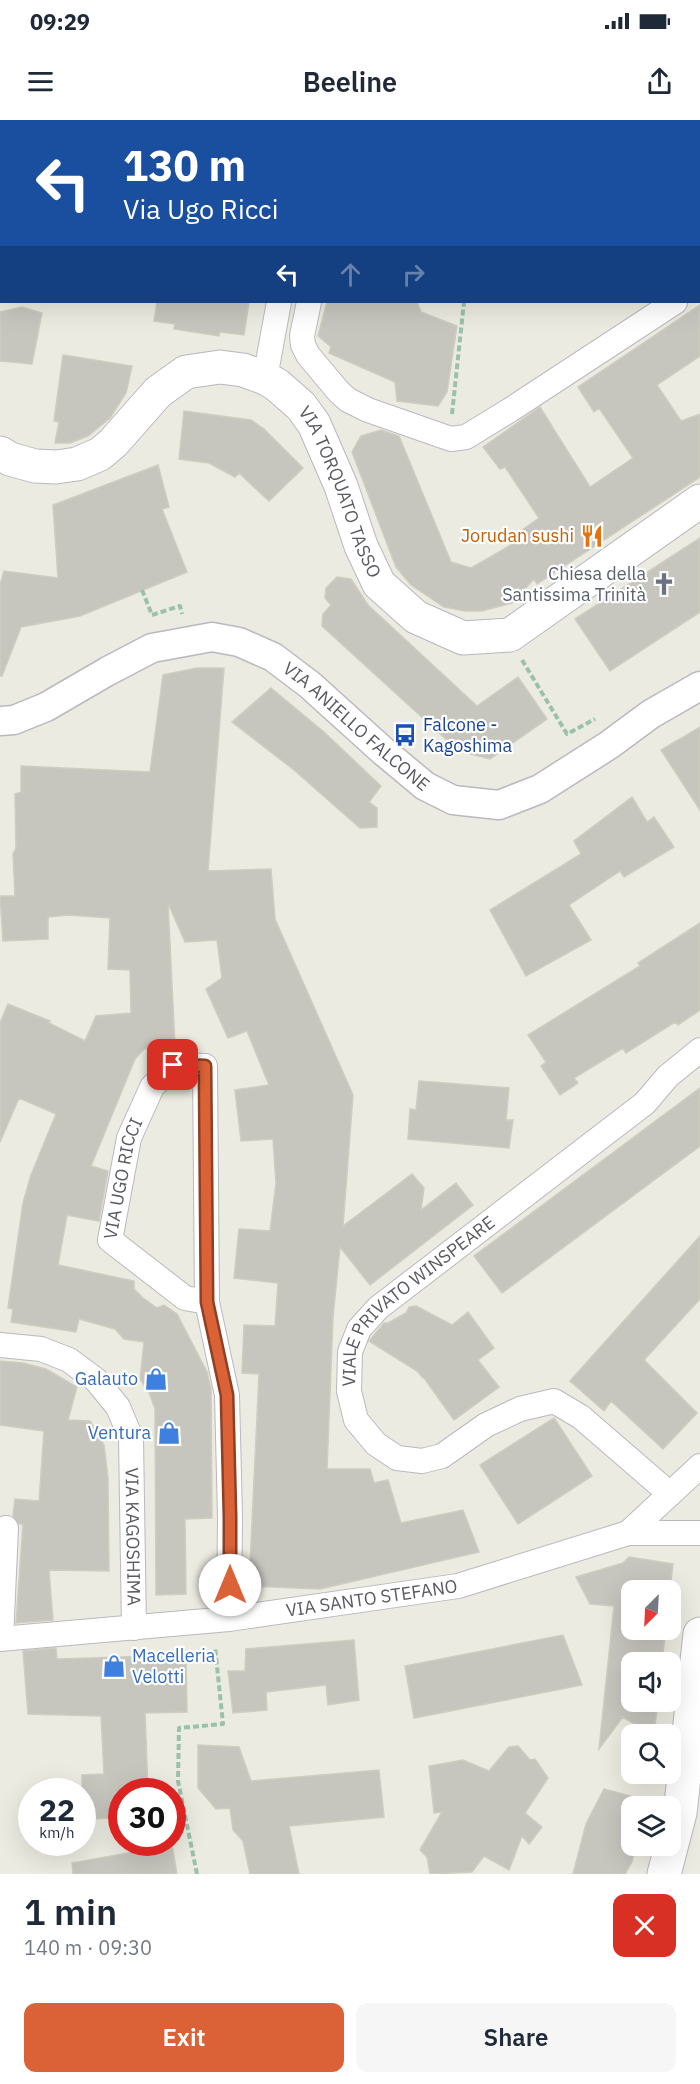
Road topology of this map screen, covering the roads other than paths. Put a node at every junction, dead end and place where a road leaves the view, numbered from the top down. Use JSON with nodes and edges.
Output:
{"nodes":[{"id":1,"x":279,"y":303,"type":"edge"},
{"id":2,"x":309,"y":303,"type":"edge"},
{"id":3,"x":673,"y":303,"type":"edge"},
{"id":4,"x":265,"y":378,"type":"junction"},
{"id":5,"x":0,"y":453,"type":"edge"},
{"id":6,"x":700,"y":501,"type":"edge"},
{"id":7,"x":700,"y":686,"type":"edge"},
{"id":8,"x":0,"y":721,"type":"edge"},
{"id":9,"x":700,"y":1050,"type":"edge"},
{"id":10,"x":207,"y":1302,"type":"junction"},
{"id":11,"x":0,"y":1345,"type":"edge"},
{"id":12,"x":700,"y":1466,"type":"edge"},
{"id":13,"x":670,"y":1494,"type":"junction"},
{"id":14,"x":6,"y":1528,"type":"dead end"},
{"id":15,"x":628,"y":1533,"type":"junction"},
{"id":16,"x":700,"y":1533,"type":"edge"},
{"id":17,"x":229,"y":1619,"type":"junction"},
{"id":18,"x":134,"y":1628,"type":"junction"},
{"id":19,"x":700,"y":1634,"type":"edge"},
{"id":20,"x":1,"y":1639,"type":"edge"},
{"id":21,"x":664,"y":1874,"type":"edge"}],
"edges":[{"from":1,"to":4,"type":"street"},
{"from":2,"to":3,"type":"street"},
{"from":4,"to":5,"type":"main road","name":"VIA TORQUATO TASSO"},
{"from":4,"to":6,"type":"main road","name":"VIA TORQUATO TASSO"},
{"from":7,"to":8,"type":"street","name":"VIA ANIELLO FALCONE"},
{"from":9,"to":13,"type":"street","name":"VIALE PRIVATO WINSPEARE"},
{"from":10,"to":10,"type":"street","name":"VIA UGO RICCI"},
{"from":10,"to":17,"type":"street","name":"VIA UGO RICCI"},
{"from":11,"to":18,"type":"street","name":"VIA KAGOSHIMA"},
{"from":12,"to":13,"type":"street"},
{"from":13,"to":15,"type":"street"},
{"from":14,"to":20,"type":"street"},
{"from":15,"to":16,"type":"street","name":"VIA SANTO STEFANO"},
{"from":15,"to":17,"type":"street","name":"VIA SANTO STEFANO"},
{"from":17,"to":18,"type":"street","name":"VIA SANTO STEFANO"},
{"from":18,"to":20,"type":"street","name":"VIA SANTO STEFANO"},
{"from":19,"to":21,"type":"main road"}]}
